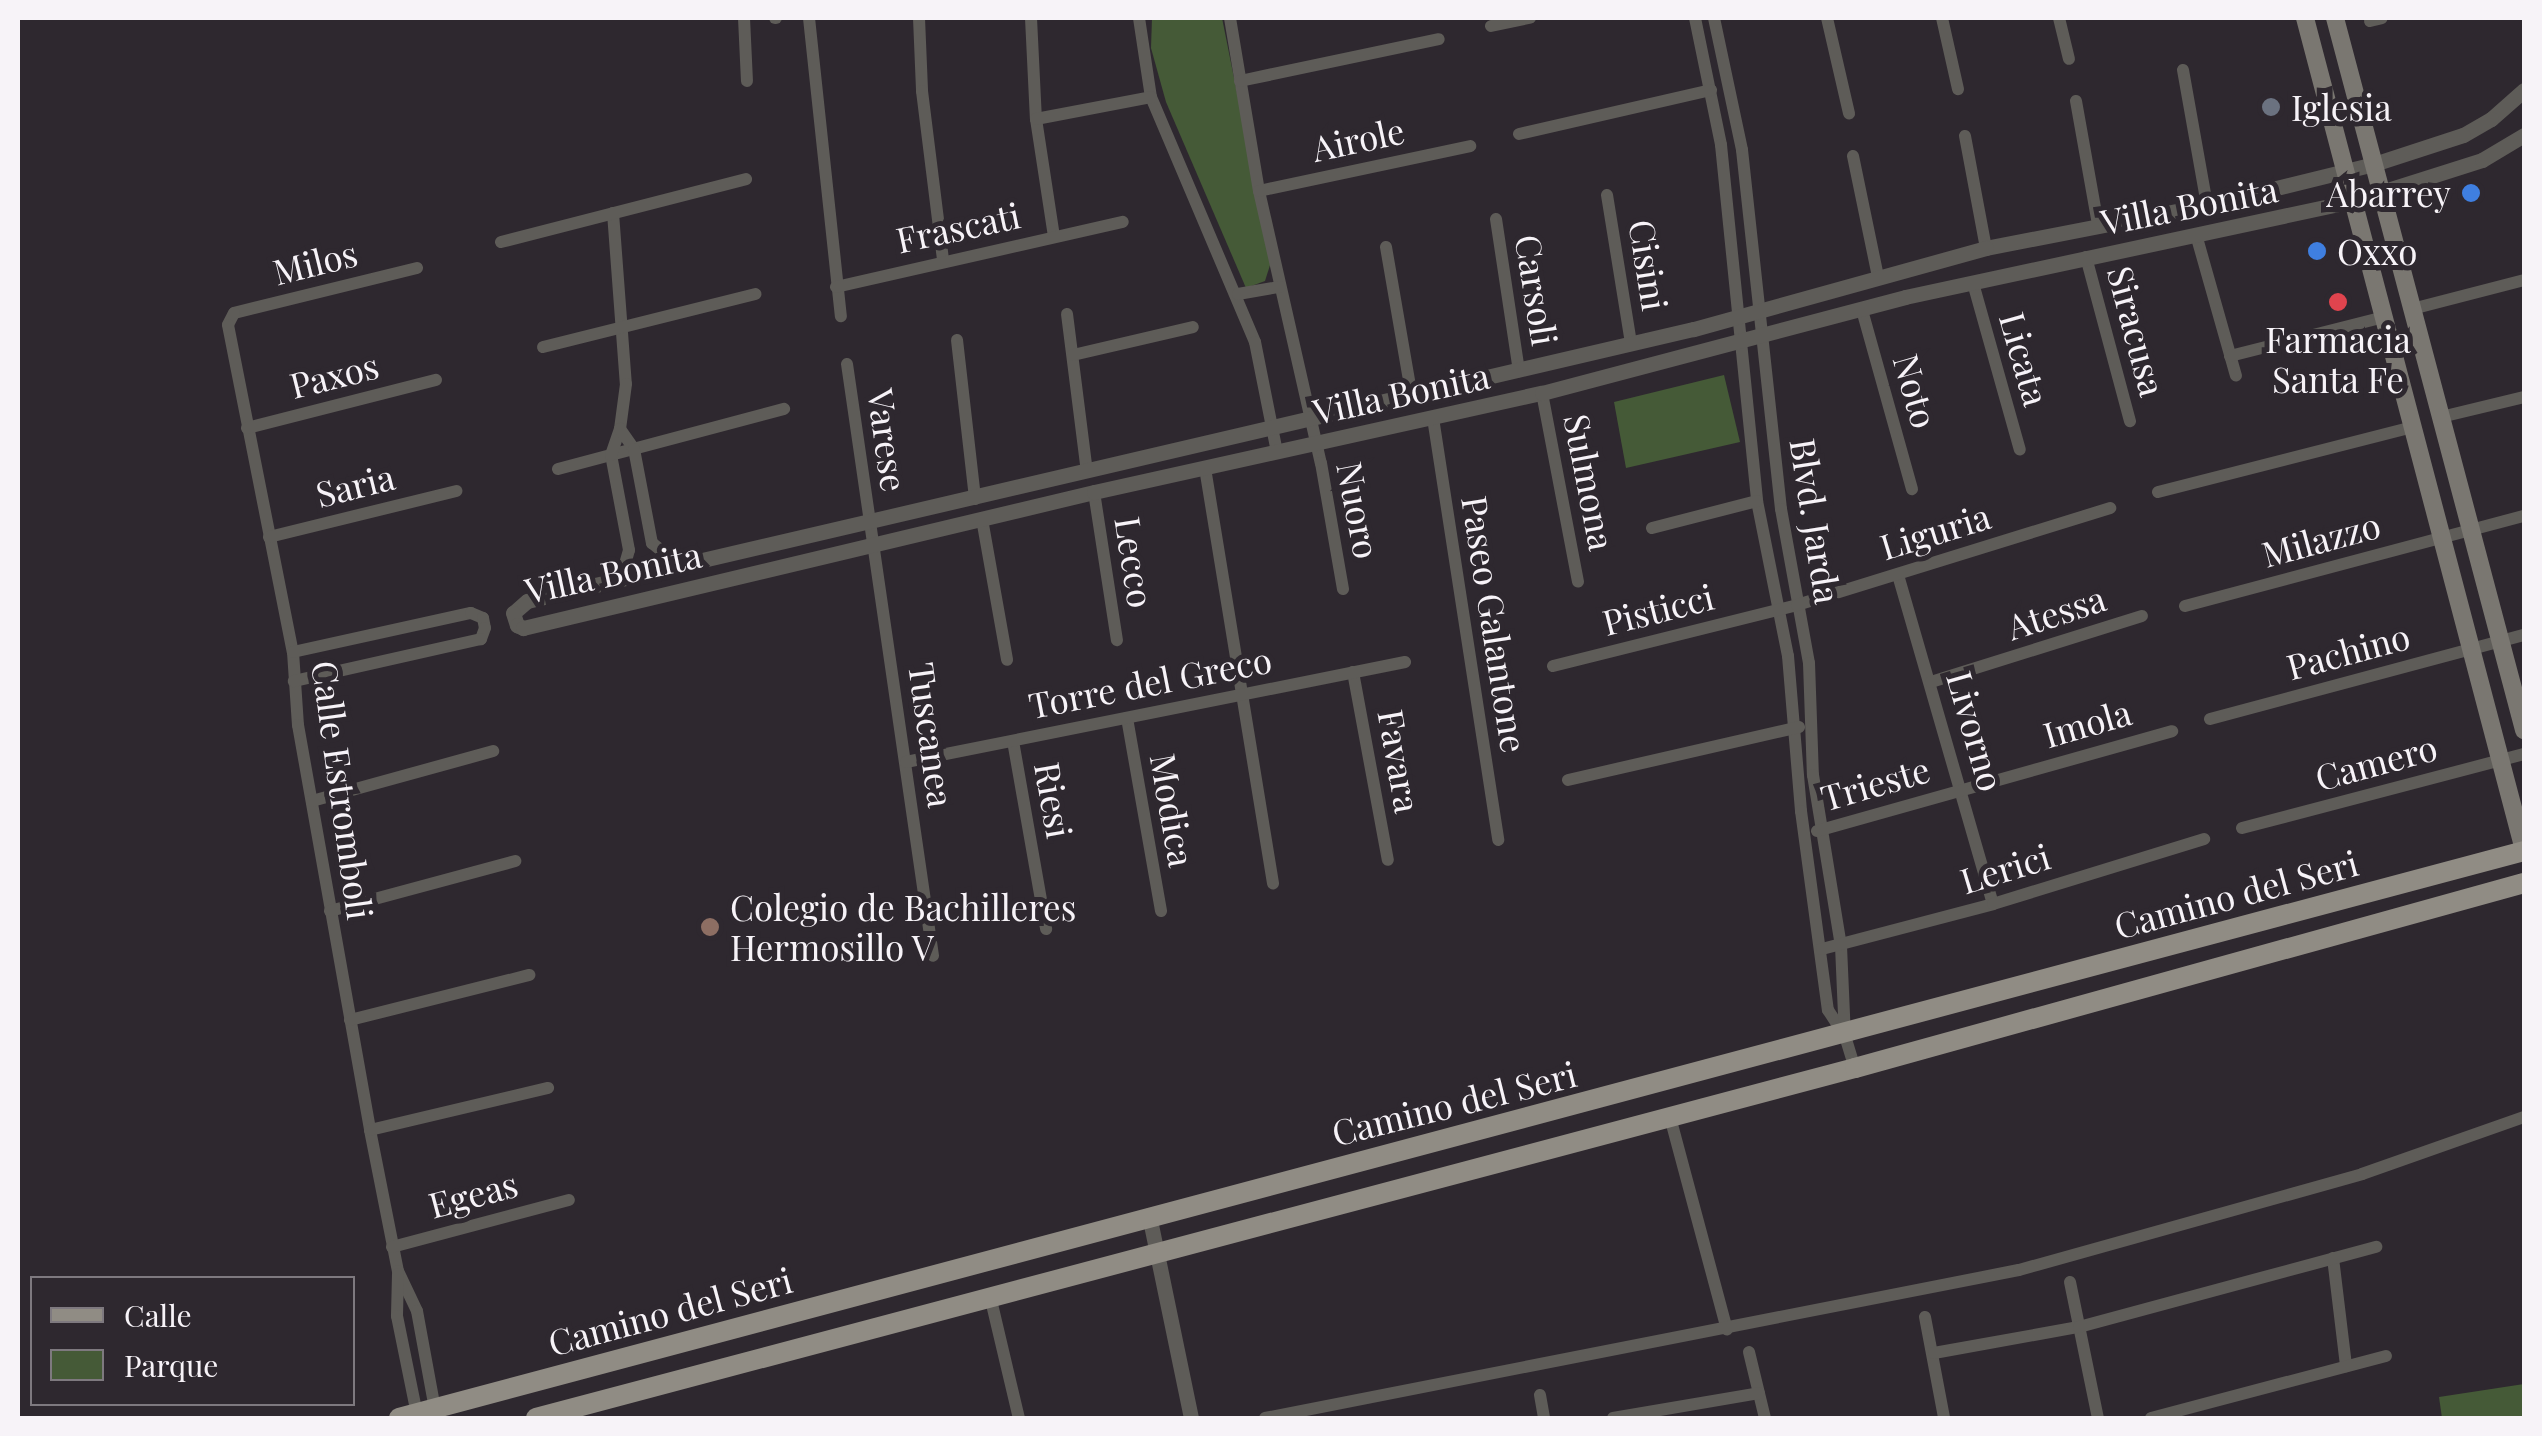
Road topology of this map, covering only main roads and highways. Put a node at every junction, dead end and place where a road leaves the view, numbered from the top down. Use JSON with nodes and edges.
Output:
{"nodes":[{"id":1,"x":2305,"y":18,"type":"edge"},
{"id":2,"x":2335,"y":18,"type":"edge"},
{"id":3,"x":2524,"y":730,"type":"edge"},
{"id":4,"x":2524,"y":851,"type":"edge"},
{"id":5,"x":2524,"y":883,"type":"edge"},
{"id":6,"x":2095,"y":965,"type":"junction"},
{"id":7,"x":2075,"y":1004,"type":"junction"},
{"id":8,"x":417,"y":1414,"type":"edge"},
{"id":9,"x":536,"y":1418,"type":"edge"}],
"edges":[{"from":1,"to":4,"type":"main road"},
{"from":2,"to":3,"type":"main road"},
{"from":4,"to":6,"type":"main road","name":"Camino del Seri"},
{"from":5,"to":7,"type":"main road","name":"Camino del Seri"},
{"from":6,"to":7,"type":"main road"},
{"from":6,"to":8,"type":"main road","name":"Camino del Seri"},
{"from":7,"to":9,"type":"main road","name":"Camino del Seri"}]}
